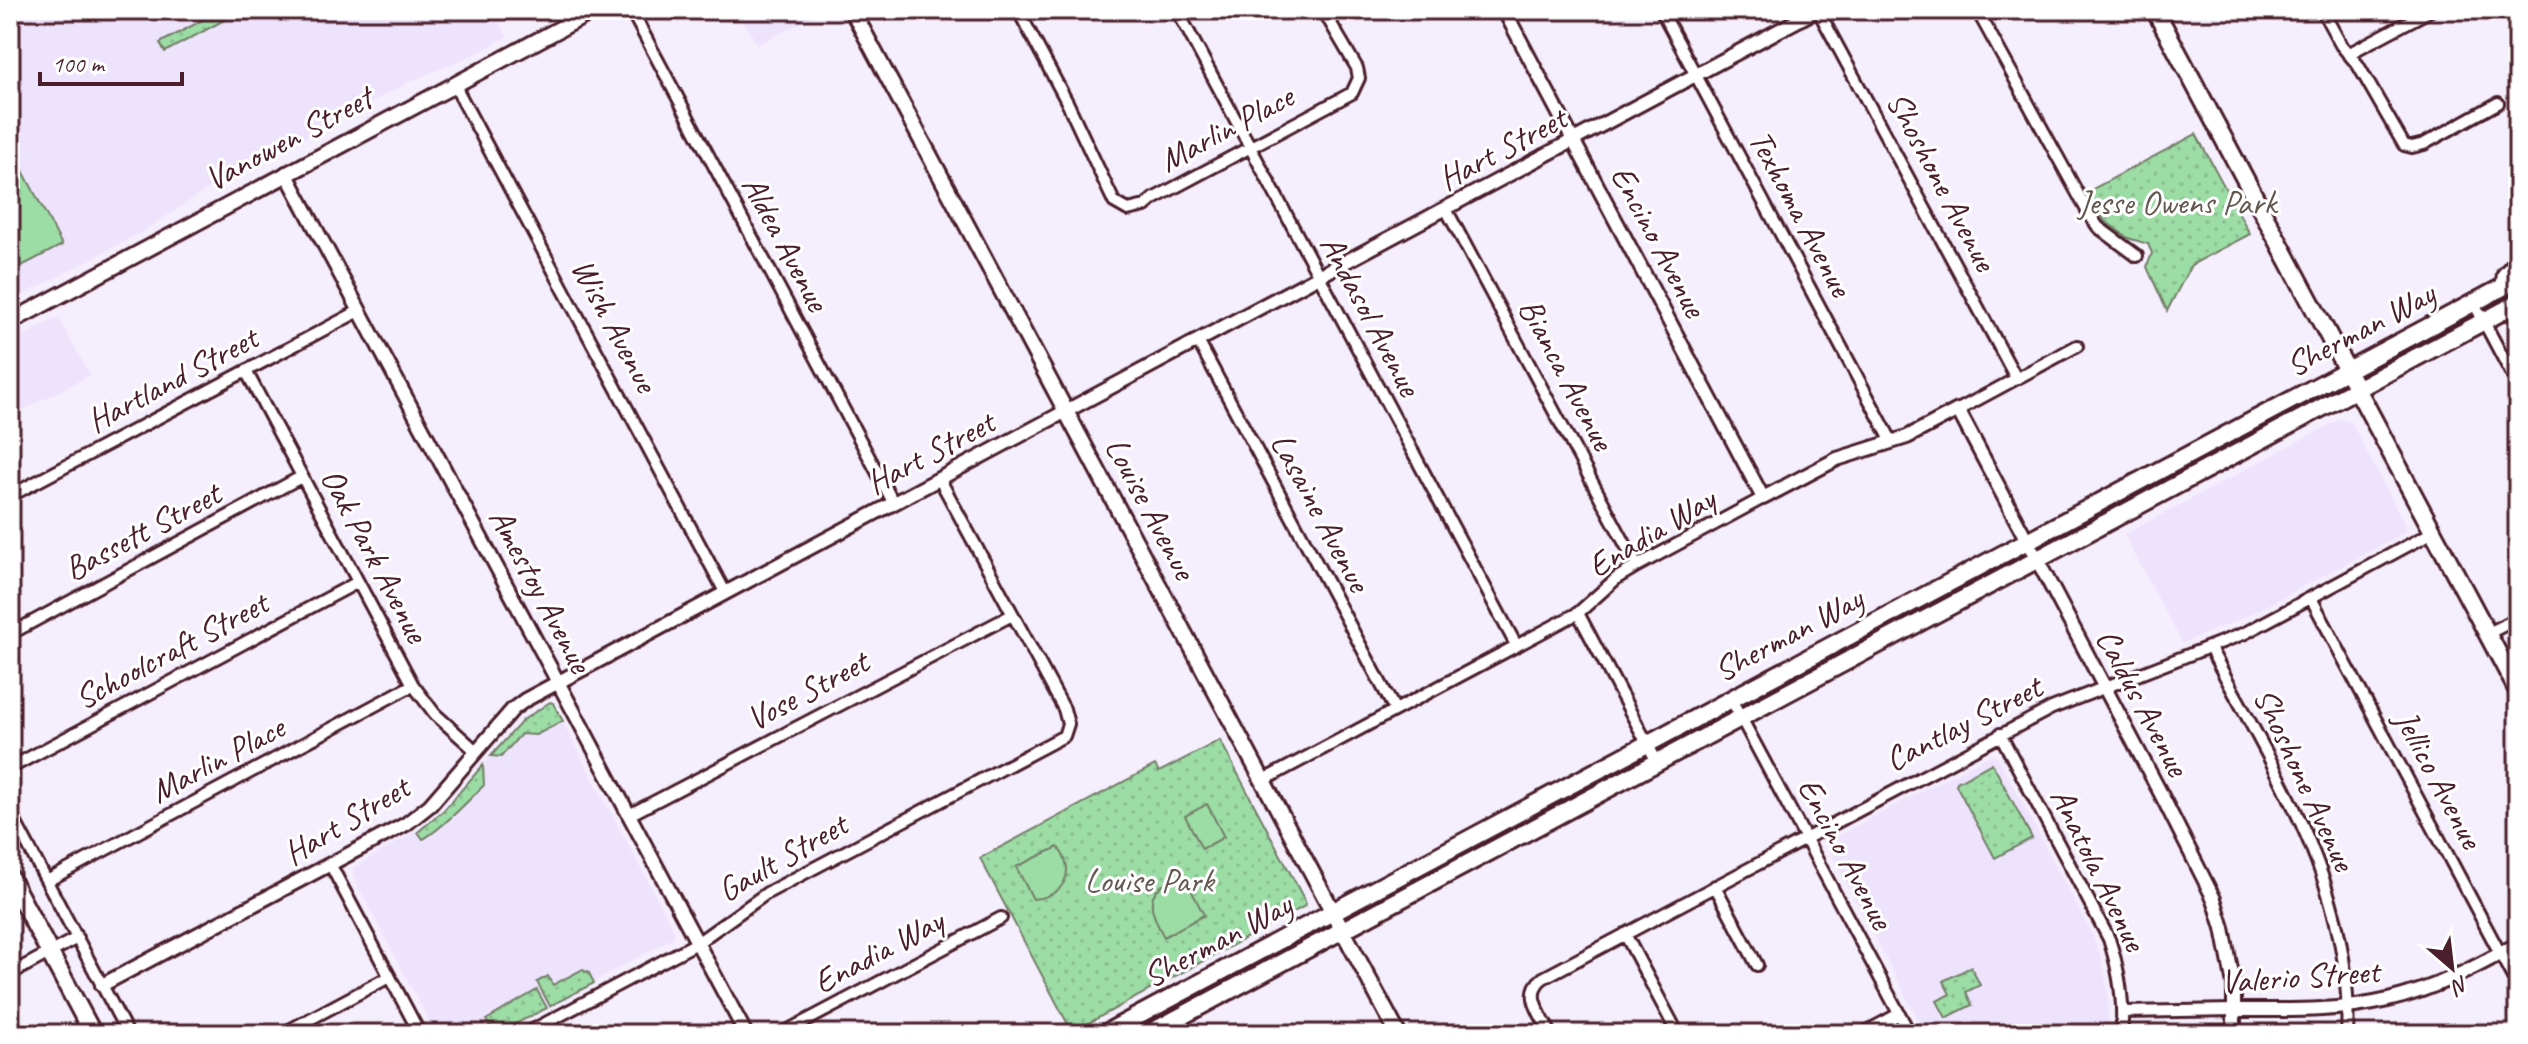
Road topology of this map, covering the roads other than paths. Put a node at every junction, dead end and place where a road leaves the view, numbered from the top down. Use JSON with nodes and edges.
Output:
{"nodes":[{"id":1,"x":595,"y":10,"type":"edge"},
{"id":2,"x":631,"y":10,"type":"edge"},
{"id":3,"x":852,"y":10,"type":"edge"},
{"id":4,"x":1018,"y":10,"type":"edge"},
{"id":5,"x":1177,"y":10,"type":"edge"},
{"id":6,"x":1323,"y":10,"type":"edge"},
{"id":7,"x":1504,"y":10,"type":"edge"},
{"id":8,"x":1661,"y":10,"type":"edge"},
{"id":9,"x":1818,"y":10,"type":"edge"},
{"id":10,"x":1977,"y":10,"type":"edge"},
{"id":11,"x":2155,"y":10,"type":"edge"},
{"id":12,"x":2322,"y":10,"type":"edge"},
{"id":13,"x":2431,"y":10,"type":"edge"},
{"id":14,"x":576,"y":14,"type":"edge"},
{"id":15,"x":2348,"y":54,"type":"junction"},
{"id":16,"x":1696,"y":75,"type":"junction"},
{"id":17,"x":454,"y":84,"type":"junction"},
{"id":18,"x":2498,"y":103,"type":"dead end"},
{"id":19,"x":1574,"y":141,"type":"junction"},
{"id":20,"x":1250,"y":147,"type":"junction"},
{"id":21,"x":286,"y":173,"type":"junction"},
{"id":22,"x":1446,"y":209,"type":"junction"},
{"id":23,"x":2137,"y":256,"type":"dead end"},
{"id":24,"x":2518,"y":257,"type":"edge"},
{"id":25,"x":1319,"y":277,"type":"junction"},
{"id":26,"x":2518,"y":279,"type":"edge"},
{"id":27,"x":2501,"y":288,"type":"junction"},
{"id":28,"x":2474,"y":303,"type":"junction"},
{"id":29,"x":2518,"y":303,"type":"edge"},
{"id":30,"x":359,"y":311,"type":"junction"},
{"id":31,"x":10,"y":322,"type":"edge"},
{"id":32,"x":2483,"y":322,"type":"junction"},
{"id":33,"x":1198,"y":341,"type":"junction"},
{"id":34,"x":2077,"y":346,"type":"dead end"},
{"id":35,"x":2347,"y":370,"type":"junction"},
{"id":36,"x":246,"y":371,"type":"junction"},
{"id":37,"x":2016,"y":378,"type":"junction"},
{"id":38,"x":2518,"y":386,"type":"edge"},
{"id":39,"x":2356,"y":388,"type":"junction"},
{"id":40,"x":1958,"y":410,"type":"junction"},
{"id":41,"x":1066,"y":411,"type":"junction"},
{"id":42,"x":1892,"y":442,"type":"junction"},
{"id":43,"x":301,"y":477,"type":"junction"},
{"id":44,"x":939,"y":478,"type":"junction"},
{"id":45,"x":10,"y":496,"type":"edge"},
{"id":46,"x":1763,"y":498,"type":"junction"},
{"id":47,"x":893,"y":502,"type":"junction"},
{"id":48,"x":2433,"y":532,"type":"junction"},
{"id":49,"x":2027,"y":541,"type":"junction"},
{"id":50,"x":2036,"y":560,"type":"junction"},
{"id":51,"x":1637,"y":566,"type":"junction"},
{"id":52,"x":358,"y":582,"type":"junction"},
{"id":53,"x":725,"y":592,"type":"junction"},
{"id":54,"x":2311,"y":598,"type":"junction"},
{"id":55,"x":1578,"y":613,"type":"junction"},
{"id":56,"x":1012,"y":615,"type":"junction"},
{"id":57,"x":2518,"y":618,"type":"edge"},
{"id":58,"x":10,"y":634,"type":"edge"},
{"id":59,"x":2487,"y":634,"type":"junction"},
{"id":60,"x":1516,"y":645,"type":"junction"},
{"id":61,"x":2210,"y":648,"type":"junction"},
{"id":62,"x":558,"y":682,"type":"junction"},
{"id":63,"x":413,"y":685,"type":"junction"},
{"id":64,"x":2104,"y":687,"type":"junction"},
{"id":65,"x":2518,"y":691,"type":"edge"},
{"id":66,"x":1731,"y":699,"type":"junction"},
{"id":67,"x":1395,"y":710,"type":"junction"},
{"id":68,"x":1741,"y":718,"type":"junction"},
{"id":69,"x":2000,"y":734,"type":"junction"},
{"id":70,"x":1648,"y":743,"type":"junction"},
{"id":71,"x":476,"y":751,"type":"junction"},
{"id":72,"x":1657,"y":762,"type":"junction"},
{"id":73,"x":10,"y":768,"type":"edge"},
{"id":74,"x":1262,"y":781,"type":"junction"},
{"id":75,"x":10,"y":812,"type":"edge"},
{"id":76,"x":629,"y":815,"type":"junction"},
{"id":77,"x":1806,"y":838,"type":"junction"},
{"id":78,"x":330,"y":864,"type":"junction"},
{"id":79,"x":10,"y":878,"type":"edge"},
{"id":80,"x":47,"y":881,"type":"junction"},
{"id":81,"x":1715,"y":886,"type":"junction"},
{"id":82,"x":1332,"y":912,"type":"junction"},
{"id":83,"x":1001,"y":918,"type":"dead end"},
{"id":84,"x":1343,"y":930,"type":"junction"},
{"id":85,"x":1625,"y":934,"type":"junction"},
{"id":86,"x":77,"y":938,"type":"junction"},
{"id":87,"x":697,"y":943,"type":"junction"},
{"id":88,"x":2518,"y":944,"type":"edge"},
{"id":89,"x":50,"y":953,"type":"junction"},
{"id":90,"x":2500,"y":954,"type":"junction"},
{"id":91,"x":1757,"y":965,"type":"dead end"},
{"id":92,"x":10,"y":974,"type":"edge"},
{"id":93,"x":389,"y":977,"type":"junction"},
{"id":94,"x":102,"y":985,"type":"junction"},
{"id":95,"x":2518,"y":987,"type":"edge"},
{"id":96,"x":2348,"y":1007,"type":"junction"},
{"id":97,"x":2235,"y":1010,"type":"junction"},
{"id":98,"x":2123,"y":1012,"type":"junction"},
{"id":99,"x":1899,"y":1014,"type":"junction"},
{"id":100,"x":93,"y":1034,"type":"edge"},
{"id":101,"x":128,"y":1034,"type":"edge"},
{"id":102,"x":282,"y":1034,"type":"edge"},
{"id":103,"x":420,"y":1034,"type":"edge"},
{"id":104,"x":525,"y":1034,"type":"edge"},
{"id":105,"x":746,"y":1034,"type":"edge"},
{"id":106,"x":781,"y":1034,"type":"edge"},
{"id":107,"x":1104,"y":1034,"type":"edge"},
{"id":108,"x":1148,"y":1034,"type":"edge"},
{"id":109,"x":1398,"y":1034,"type":"edge"},
{"id":110,"x":1551,"y":1034,"type":"edge"},
{"id":111,"x":1678,"y":1034,"type":"edge"},
{"id":112,"x":1862,"y":1034,"type":"edge"},
{"id":113,"x":1910,"y":1034,"type":"edge"},
{"id":114,"x":2121,"y":1034,"type":"edge"},
{"id":115,"x":2234,"y":1034,"type":"edge"},
{"id":116,"x":2347,"y":1034,"type":"edge"}],
"edges":[{"from":1,"to":14,"type":"main road","name":"Vanowen Street"},
{"from":2,"to":47,"type":"street","name":"Aldea Avenue"},
{"from":3,"to":41,"type":"main road","name":"Louise Avenue"},
{"from":4,"to":20,"type":"street","name":"Marlin Place"},
{"from":5,"to":20,"type":"street","name":"Andasol Avenue"},
{"from":6,"to":20,"type":"street","name":"Marlin Place"},
{"from":7,"to":19,"type":"street","name":"Encino Avenue"},
{"from":8,"to":16,"type":"street","name":"Texhoma Avenue"},
{"from":9,"to":16,"type":"street","name":"Hart Street"},
{"from":9,"to":37,"type":"street","name":"Shoshone Avenue"},
{"from":10,"to":23,"type":"street"},
{"from":11,"to":35,"type":"main road"},
{"from":12,"to":15,"type":"street"},
{"from":13,"to":15,"type":"street"},
{"from":14,"to":17,"type":"main road","name":"Vanowen Street"},
{"from":15,"to":18,"type":"street"},
{"from":16,"to":19,"type":"street","name":"Hart Street"},
{"from":16,"to":42,"type":"street","name":"Texhoma Avenue"},
{"from":17,"to":21,"type":"main road","name":"Vanowen Street"},
{"from":17,"to":53,"type":"street","name":"Wish Avenue"},
{"from":19,"to":22,"type":"street","name":"Hart Street"},
{"from":19,"to":46,"type":"street","name":"Encino Avenue"},
{"from":20,"to":25,"type":"street","name":"Andasol Avenue"},
{"from":21,"to":30,"type":"street","name":"Amestoy Avenue"},
{"from":21,"to":31,"type":"main road","name":"Vanowen Street"},
{"from":22,"to":25,"type":"street","name":"Hart Street"},
{"from":22,"to":51,"type":"street","name":"Bianca Avenue"},
{"from":24,"to":27,"type":"street"},
{"from":25,"to":33,"type":"street","name":"Hart Street"},
{"from":25,"to":60,"type":"street","name":"Andasol Avenue"},
{"from":26,"to":27,"type":"main road","name":"Sherman Way"},
{"from":27,"to":28,"type":"main road","name":"Sherman Way"},
{"from":28,"to":32,"type":"street"},
{"from":28,"to":35,"type":"main road","name":"Sherman Way"},
{"from":29,"to":32,"type":"main road","name":"Sherman Way"},
{"from":30,"to":36,"type":"street","name":"Hartland Street"},
{"from":30,"to":62,"type":"street","name":"Amestoy Avenue"},
{"from":32,"to":38,"type":"street"},
{"from":32,"to":39,"type":"main road","name":"Sherman Way"},
{"from":33,"to":41,"type":"street","name":"Hart Street"},
{"from":33,"to":67,"type":"street","name":"Lasaine Avenue"},
{"from":34,"to":37,"type":"street","name":"Enadia Way"},
{"from":35,"to":39,"type":"main road"},
{"from":35,"to":49,"type":"main road","name":"Sherman Way"},
{"from":36,"to":43,"type":"street","name":"Oak Park Avenue"},
{"from":36,"to":45,"type":"street","name":"Hartland Street"},
{"from":37,"to":40,"type":"street","name":"Enadia Way"},
{"from":39,"to":48,"type":"main road"},
{"from":39,"to":50,"type":"main road","name":"Sherman Way"},
{"from":40,"to":42,"type":"street","name":"Enadia Way"},
{"from":40,"to":49,"type":"street","name":"Caldus Avenue"},
{"from":41,"to":44,"type":"street","name":"Hart Street"},
{"from":41,"to":74,"type":"main road","name":"Louise Avenue"},
{"from":42,"to":46,"type":"street","name":"Enadia Way"},
{"from":43,"to":52,"type":"street","name":"Oak Park Avenue"},
{"from":43,"to":58,"type":"street","name":"Bassett Street"},
{"from":44,"to":47,"type":"street","name":"Hart Street"},
{"from":44,"to":56,"type":"street"},
{"from":46,"to":51,"type":"street","name":"Enadia Way"},
{"from":47,"to":53,"type":"street","name":"Hart Street"},
{"from":48,"to":54,"type":"street","name":"Cantlay Street"},
{"from":48,"to":59,"type":"main road"},
{"from":49,"to":50,"type":"street","name":"Caldus Avenue"},
{"from":49,"to":66,"type":"main road","name":"Sherman Way"},
{"from":50,"to":64,"type":"street","name":"Caldus Avenue"},
{"from":50,"to":68,"type":"main road","name":"Sherman Way"},
{"from":51,"to":55,"type":"street","name":"Enadia Way"},
{"from":52,"to":63,"type":"street","name":"Oak Park Avenue"},
{"from":52,"to":73,"type":"street","name":"Schoolcraft Street"},
{"from":53,"to":62,"type":"street","name":"Hart Street"},
{"from":54,"to":61,"type":"street","name":"Cantlay Street"},
{"from":54,"to":90,"type":"street","name":"Jellico Avenue"},
{"from":55,"to":60,"type":"street","name":"Enadia Way"},
{"from":55,"to":70,"type":"street"},
{"from":56,"to":76,"type":"street","name":"Vose Street"},
{"from":56,"to":87,"type":"street","name":"Gault Street"},
{"from":57,"to":59,"type":"street"},
{"from":59,"to":65,"type":"main road"},
{"from":60,"to":67,"type":"street","name":"Enadia Way"},
{"from":61,"to":64,"type":"street","name":"Cantlay Street"},
{"from":61,"to":96,"type":"street","name":"Shoshone Avenue"},
{"from":62,"to":71,"type":"street","name":"Hart Street"},
{"from":62,"to":76,"type":"street","name":"Amestoy Avenue"},
{"from":63,"to":71,"type":"street","name":"Oak Park Avenue"},
{"from":63,"to":80,"type":"street","name":"Marlin Place"},
{"from":64,"to":69,"type":"street","name":"Cantlay Street"},
{"from":64,"to":97,"type":"street","name":"Caldus Avenue"},
{"from":66,"to":68,"type":"street","name":"Encino Avenue"},
{"from":66,"to":70,"type":"main road","name":"Sherman Way"},
{"from":67,"to":74,"type":"street","name":"Enadia Way"},
{"from":68,"to":72,"type":"main road","name":"Sherman Way"},
{"from":68,"to":77,"type":"street","name":"Encino Avenue"},
{"from":69,"to":77,"type":"street","name":"Cantlay Street"},
{"from":69,"to":98,"type":"street","name":"Anatola Avenue"},
{"from":70,"to":72,"type":"street"},
{"from":70,"to":82,"type":"main road","name":"Sherman Way"},
{"from":71,"to":78,"type":"street","name":"Hart Street"},
{"from":72,"to":84,"type":"main road","name":"Sherman Way"},
{"from":74,"to":82,"type":"main road","name":"Louise Avenue"},
{"from":75,"to":80,"type":"street"},
{"from":76,"to":87,"type":"street","name":"Amestoy Avenue"},
{"from":77,"to":81,"type":"street","name":"Cantlay Street"},
{"from":77,"to":99,"type":"street","name":"Encino Avenue"},
{"from":78,"to":93,"type":"street"},
{"from":78,"to":94,"type":"street","name":"Hart Street"},
{"from":79,"to":89,"type":"main road"},
{"from":80,"to":86,"type":"street"},
{"from":81,"to":85,"type":"street","name":"Cantlay Street"},
{"from":81,"to":91,"type":"street"},
{"from":82,"to":84,"type":"main road","name":"Louise Avenue"},
{"from":82,"to":107,"type":"main road","name":"Sherman Way"},
{"from":83,"to":106,"type":"street","name":"Enadia Way"},
{"from":84,"to":108,"type":"main road","name":"Sherman Way"},
{"from":84,"to":109,"type":"main road","name":"Louise Avenue"},
{"from":85,"to":110,"type":"street","name":"Cantlay Street"},
{"from":85,"to":111,"type":"street"},
{"from":86,"to":89,"type":"street"},
{"from":86,"to":94,"type":"street"},
{"from":87,"to":104,"type":"street","name":"Gault Street"},
{"from":87,"to":105,"type":"street","name":"Amestoy Avenue"},
{"from":88,"to":90,"type":"street","name":"Valerio Street"},
{"from":89,"to":92,"type":"street"},
{"from":89,"to":100,"type":"main road"},
{"from":90,"to":95,"type":"street","name":"Jellico Avenue"},
{"from":90,"to":96,"type":"street","name":"Valerio Street"},
{"from":93,"to":102,"type":"street"},
{"from":93,"to":103,"type":"street"},
{"from":94,"to":101,"type":"street"},
{"from":96,"to":97,"type":"street","name":"Valerio Street"},
{"from":96,"to":116,"type":"street","name":"Shoshone Avenue"},
{"from":97,"to":98,"type":"street","name":"Valerio Street"},
{"from":97,"to":115,"type":"street","name":"Caldus Avenue"},
{"from":98,"to":114,"type":"street","name":"Anatola Avenue"},
{"from":99,"to":112,"type":"street"},
{"from":99,"to":113,"type":"street","name":"Encino Avenue"}]}
